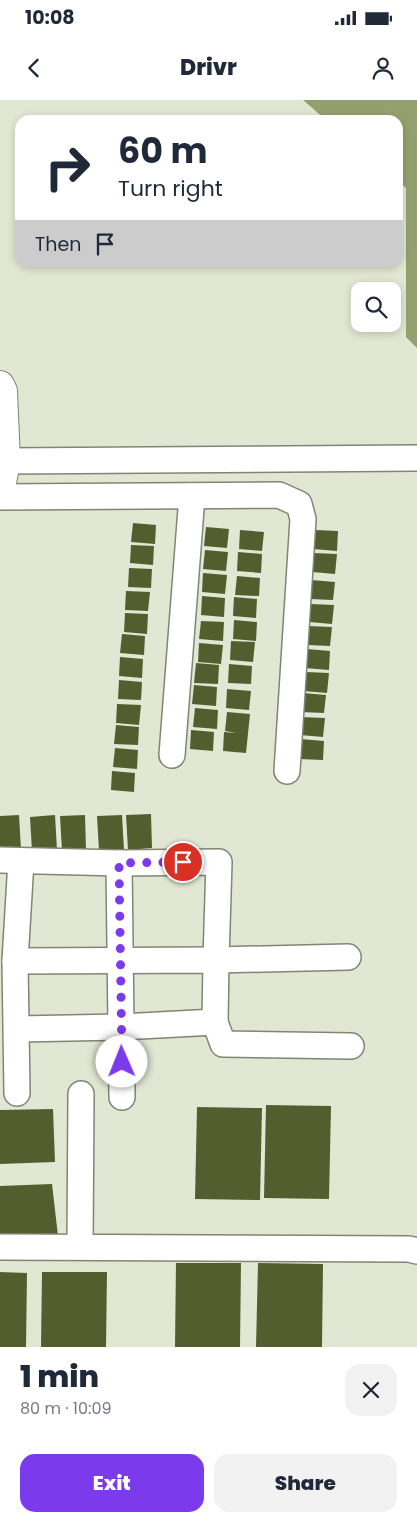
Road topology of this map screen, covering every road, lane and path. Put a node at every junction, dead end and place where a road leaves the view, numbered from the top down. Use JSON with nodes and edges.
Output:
{"nodes":[{"id":1,"x":0,"y":385,"type":"edge"},
{"id":2,"x":417,"y":458,"type":"edge"},
{"id":3,"x":6,"y":461,"type":"junction"},
{"id":4,"x":0,"y":495,"type":"edge"},
{"id":5,"x":192,"y":496,"type":"junction"},
{"id":6,"x":172,"y":755,"type":"dead end"},
{"id":7,"x":288,"y":771,"type":"dead end"},
{"id":8,"x":11,"y":860,"type":"edge"},
{"id":9,"x":119,"y":863,"type":"junction"},
{"id":10,"x":348,"y":957,"type":"dead end"},
{"id":11,"x":120,"y":960,"type":"junction"},
{"id":12,"x":216,"y":960,"type":"junction"},
{"id":13,"x":16,"y":961,"type":"junction"},
{"id":14,"x":216,"y":1022,"type":"junction"},
{"id":15,"x":122,"y":1027,"type":"junction"},
{"id":16,"x":18,"y":1029,"type":"junction"},
{"id":17,"x":351,"y":1046,"type":"dead end"},
{"id":18,"x":17,"y":1093,"type":"dead end"},
{"id":19,"x":81,"y":1094,"type":"dead end"},
{"id":20,"x":122,"y":1096,"type":"dead end"},
{"id":21,"x":80,"y":1246,"type":"junction"},
{"id":22,"x":0,"y":1247,"type":"edge"},
{"id":23,"x":417,"y":1251,"type":"edge"}],
"edges":[{"from":1,"to":3,"type":"street"},
{"from":2,"to":3,"type":"street"},
{"from":3,"to":4,"type":"street"},
{"from":4,"to":5,"type":"street"},
{"from":5,"to":6,"type":"street"},
{"from":5,"to":7,"type":"street"},
{"from":8,"to":9,"type":"street"},
{"from":8,"to":13,"type":"street"},
{"from":9,"to":11,"type":"street"},
{"from":9,"to":12,"type":"street"},
{"from":10,"to":12,"type":"street"},
{"from":11,"to":12,"type":"street"},
{"from":11,"to":13,"type":"street"},
{"from":11,"to":15,"type":"street"},
{"from":12,"to":14,"type":"street"},
{"from":13,"to":16,"type":"street"},
{"from":14,"to":15,"type":"street"},
{"from":14,"to":17,"type":"street"},
{"from":15,"to":16,"type":"street"},
{"from":15,"to":20,"type":"street"},
{"from":16,"to":18,"type":"street"},
{"from":19,"to":21,"type":"street"},
{"from":21,"to":22,"type":"street"},
{"from":21,"to":23,"type":"street"}]}
